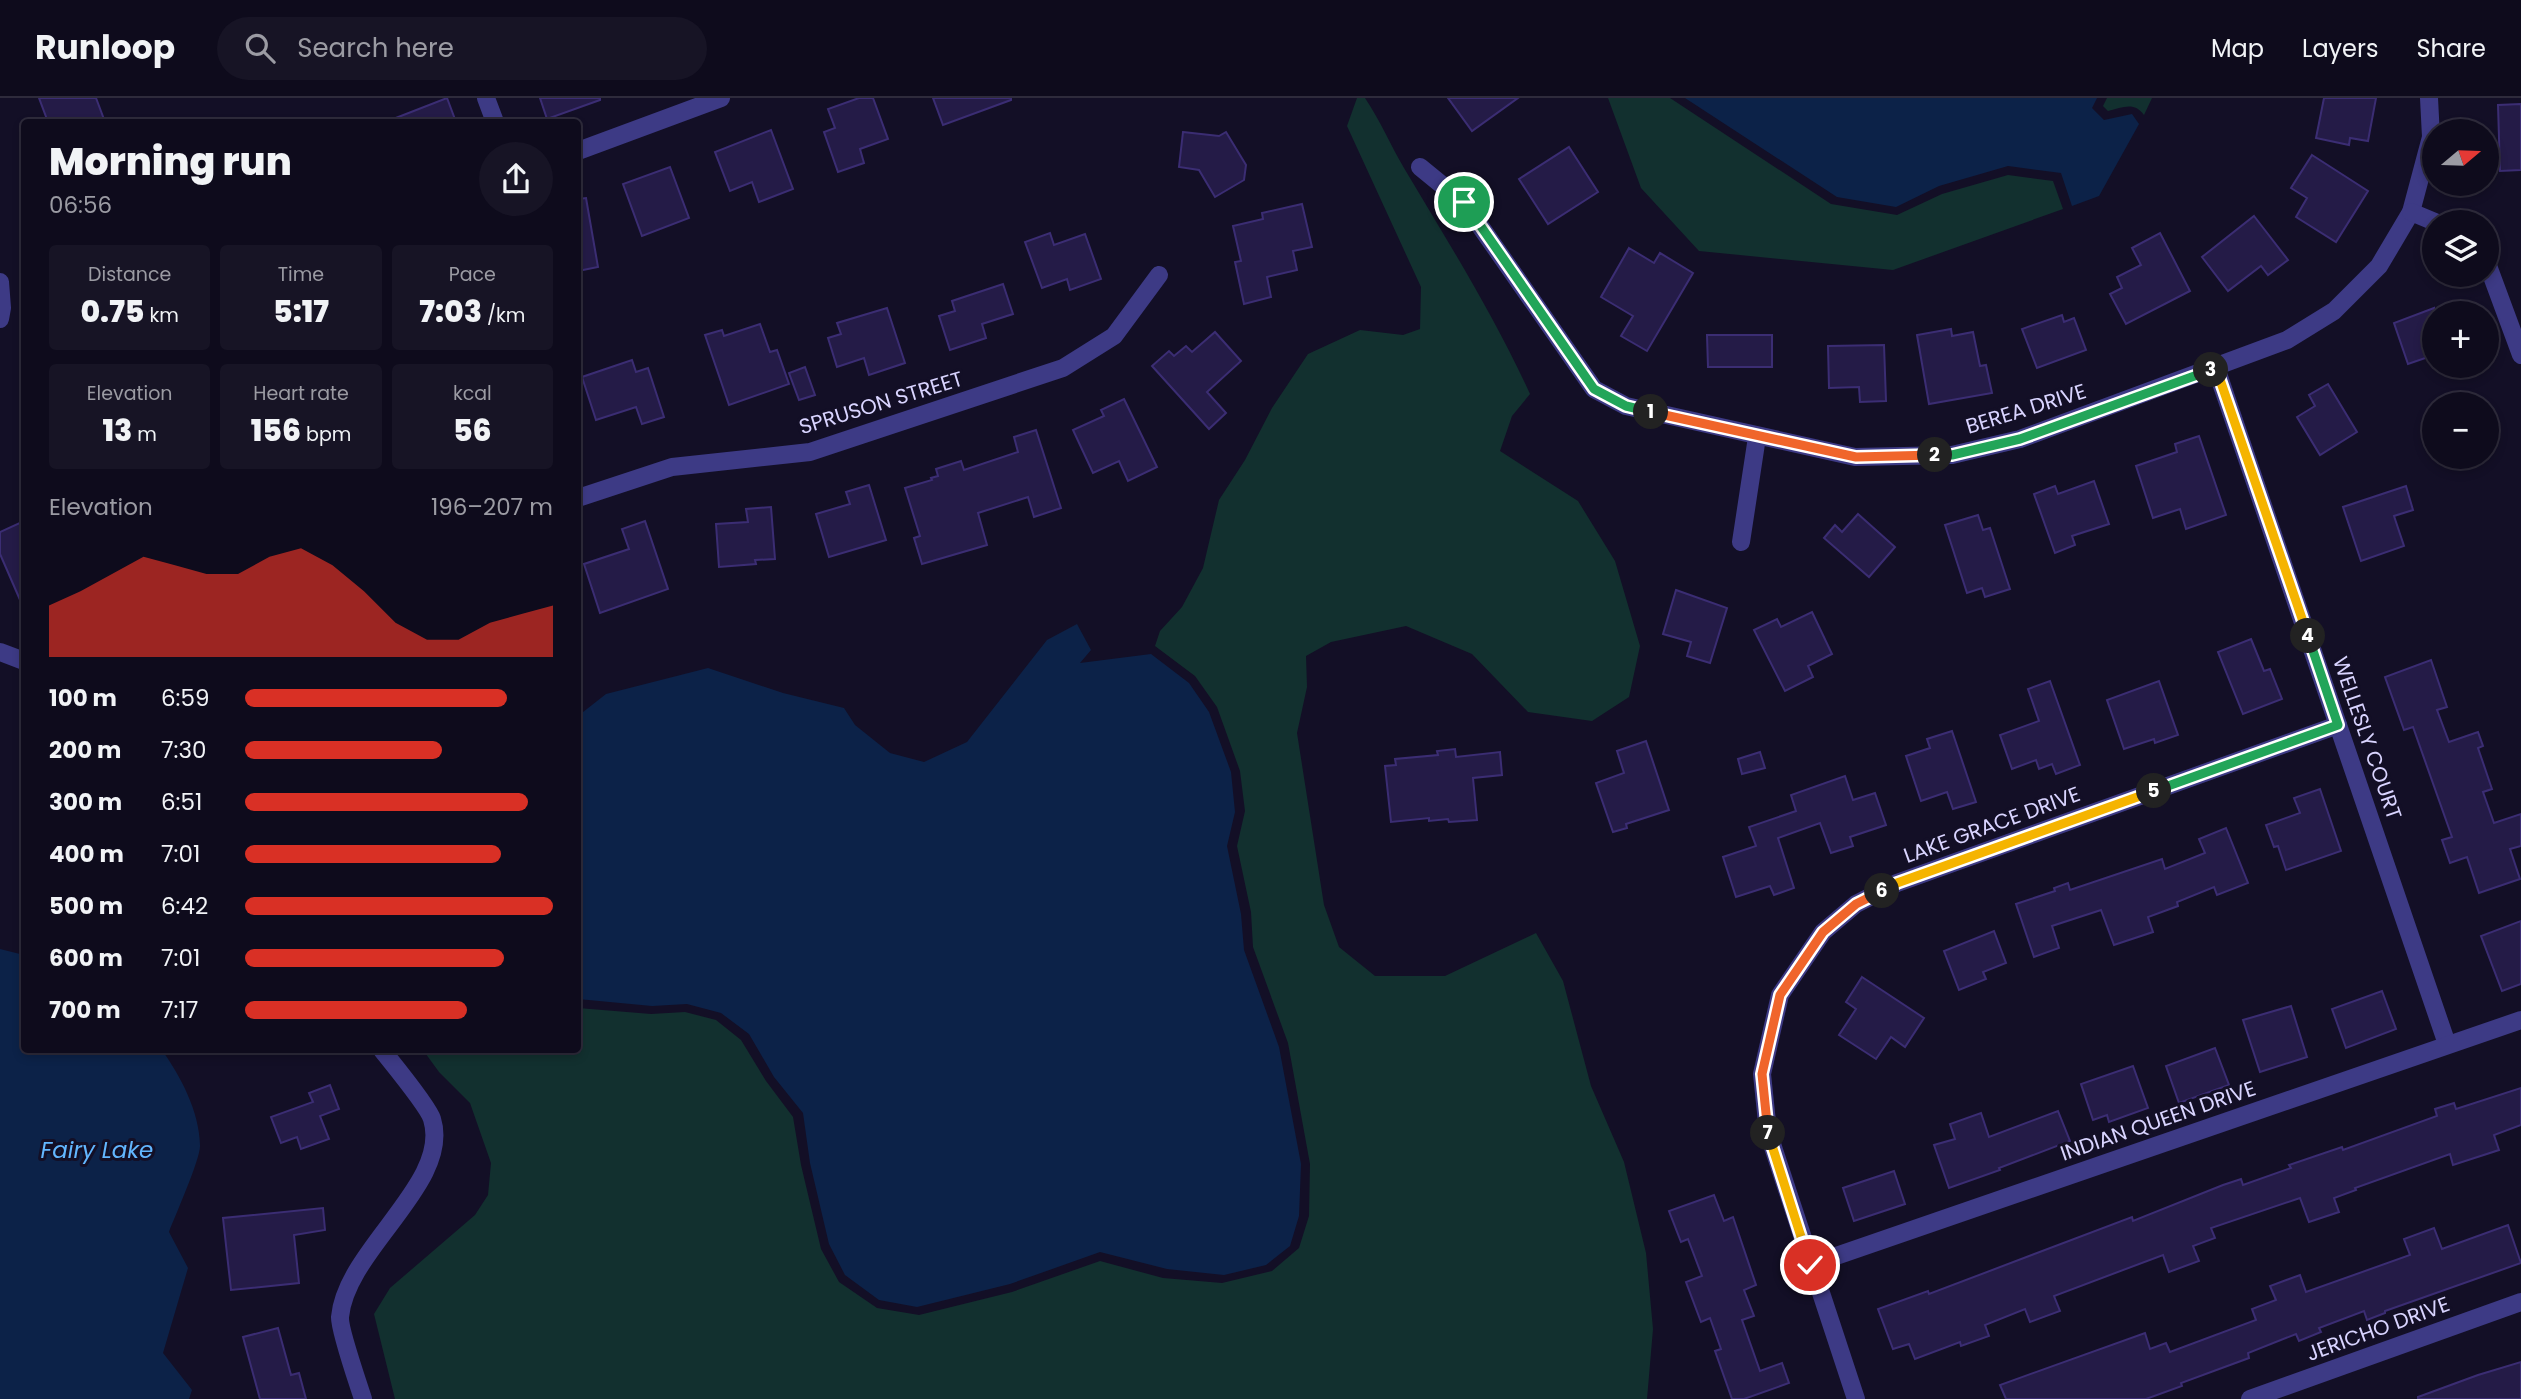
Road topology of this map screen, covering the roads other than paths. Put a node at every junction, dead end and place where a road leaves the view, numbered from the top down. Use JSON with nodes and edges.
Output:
{"nodes":[{"id":1,"x":486,"y":98,"type":"edge"},
{"id":2,"x":721,"y":98,"type":"edge"},
{"id":3,"x":2429,"y":98,"type":"edge"},
{"id":4,"x":494,"y":119,"type":"edge"},
{"id":5,"x":581,"y":150,"type":"edge"},
{"id":6,"x":1420,"y":167,"type":"dead end"},
{"id":7,"x":2411,"y":212,"type":"junction"},
{"id":8,"x":2422,"y":217,"type":"edge"},
{"id":9,"x":1159,"y":275,"type":"dead end"},
{"id":10,"x":0,"y":282,"type":"edge"},
{"id":11,"x":2496,"y":287,"type":"edge"},
{"id":12,"x":0,"y":319,"type":"edge"},
{"id":13,"x":2521,"y":355,"type":"edge"},
{"id":14,"x":2216,"y":368,"type":"junction"},
{"id":15,"x":1757,"y":437,"type":"junction"},
{"id":16,"x":581,"y":497,"type":"edge"},
{"id":17,"x":1741,"y":542,"type":"dead end"},
{"id":18,"x":0,"y":652,"type":"edge"},
{"id":19,"x":21,"y":660,"type":"edge"},
{"id":20,"x":2338,"y":725,"type":"junction"},
{"id":21,"x":2521,"y":1020,"type":"edge"},
{"id":22,"x":2447,"y":1044,"type":"junction"},
{"id":23,"x":384,"y":1053,"type":"edge"},
{"id":24,"x":1810,"y":1265,"type":"junction"},
{"id":25,"x":2521,"y":1302,"type":"edge"},
{"id":26,"x":363,"y":1399,"type":"edge"},
{"id":27,"x":1856,"y":1399,"type":"edge"},
{"id":28,"x":2250,"y":1399,"type":"edge"}],
"edges":[{"from":1,"to":4,"type":"street"},
{"from":2,"to":5,"type":"street"},
{"from":3,"to":7,"type":"street","name":"BEREA DRIVE"},
{"from":6,"to":15,"type":"street","name":"BEREA DRIVE"},
{"from":7,"to":8,"type":"street"},
{"from":7,"to":14,"type":"street","name":"BEREA DRIVE"},
{"from":9,"to":16,"type":"street","name":"SPRUSON STREET"},
{"from":10,"to":12,"type":"street"},
{"from":11,"to":13,"type":"street"},
{"from":14,"to":15,"type":"street","name":"BEREA DRIVE"},
{"from":14,"to":20,"type":"street","name":"WELLESLY COURT"},
{"from":15,"to":17,"type":"street"},
{"from":18,"to":19,"type":"street"},
{"from":20,"to":22,"type":"street","name":"WELLESLY COURT"},
{"from":20,"to":24,"type":"street","name":"LAKE GRACE DRIVE"},
{"from":21,"to":22,"type":"street","name":"INDIAN QUEEN DRIVE"},
{"from":22,"to":24,"type":"street","name":"INDIAN QUEEN DRIVE"},
{"from":23,"to":26,"type":"street"},
{"from":24,"to":27,"type":"street","name":"LAKE GRACE DRIVE"},
{"from":25,"to":28,"type":"street","name":"JERICHO DRIVE"}]}
